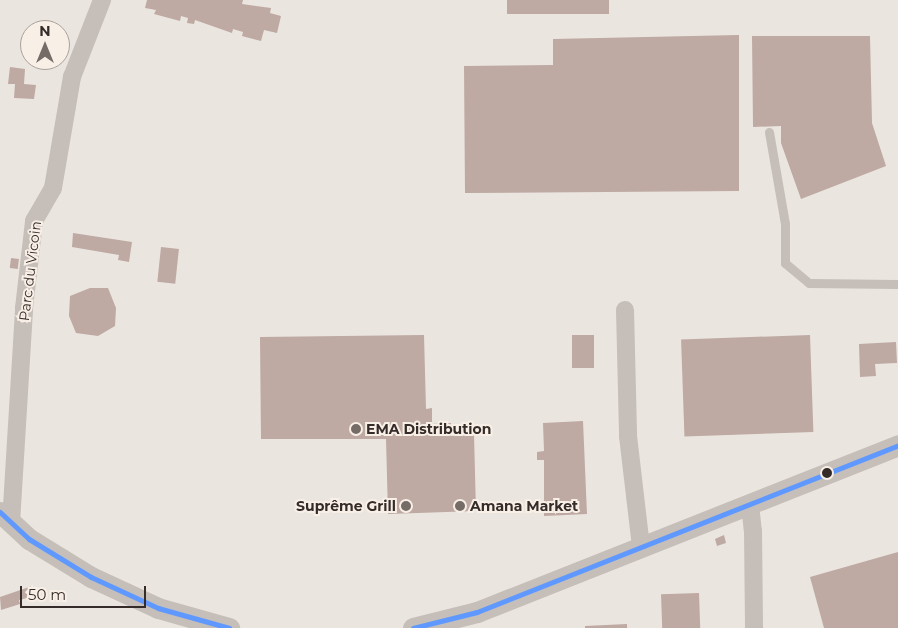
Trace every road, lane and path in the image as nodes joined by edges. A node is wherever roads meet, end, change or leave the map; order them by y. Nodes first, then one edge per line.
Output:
1 (102, 0) edge
2 (769, 132) dead end
3 (898, 284) edge
4 (625, 310) dead end
5 (898, 445) edge
6 (750, 504) junction
7 (6, 517) edge
8 (641, 547) junction
9 (228, 628) edge
10 (413, 628) edge
11 (754, 628) edge

1 - 7 street, Parc du Vicoin
2 - 3 lane
4 - 8 street
5 - 6 street
6 - 8 street
6 - 11 street
7 - 9 street
8 - 10 street

